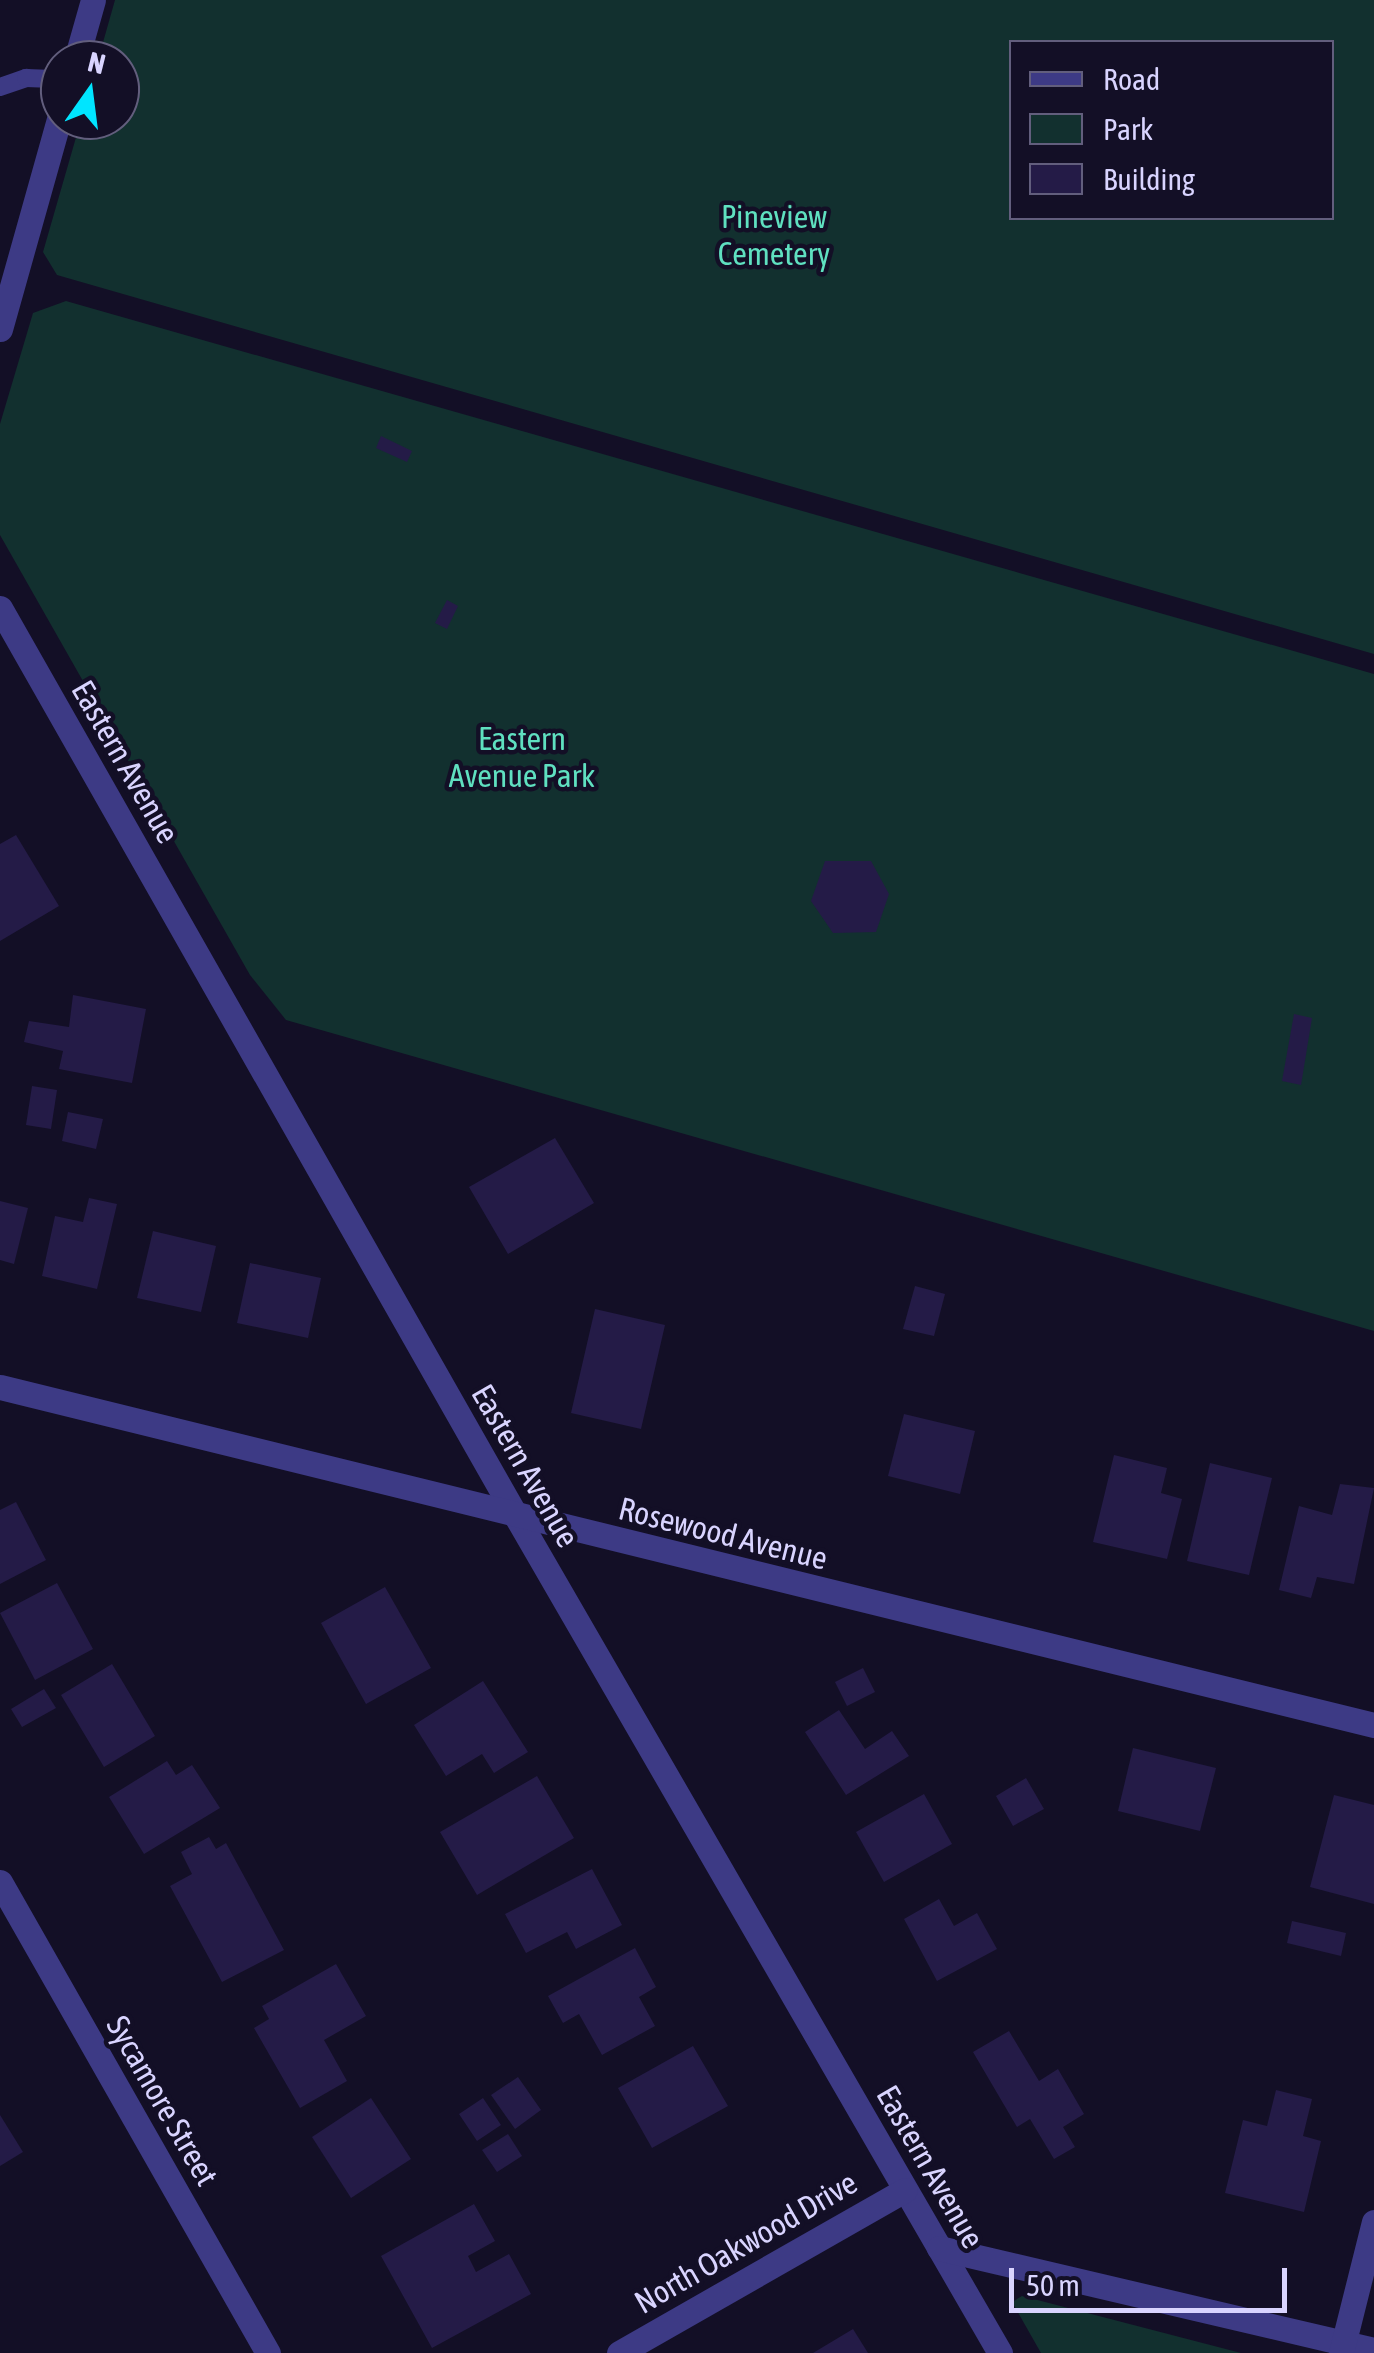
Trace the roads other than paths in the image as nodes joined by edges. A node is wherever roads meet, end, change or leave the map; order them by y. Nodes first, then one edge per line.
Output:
1 (93, 0) edge
2 (82, 40) edge
3 (40, 78) edge
4 (0, 87) edge
5 (53, 140) edge
6 (0, 330) edge
7 (0, 608) edge
8 (0, 1388) edge
9 (516, 1516) junction
10 (1374, 1726) edge
11 (0, 1882) edge
12 (905, 2190) junction
13 (1374, 2222) edge
14 (939, 2248) junction
15 (1342, 2348) edge
16 (1374, 2350) edge
17 (268, 2353) edge
18 (619, 2353) edge
19 (1000, 2353) edge

1 - 2 street
3 - 4 lane
5 - 6 street
7 - 9 street, Eastern Avenue
8 - 9 street, Rosewood Avenue
9 - 10 street, Rosewood Avenue
9 - 12 street, Eastern Avenue
11 - 17 street, Sycamore Street
12 - 14 street, Eastern Avenue
12 - 18 street, North Oakwood Drive
13 - 15 street
14 - 15 street
14 - 19 street, Eastern Avenue
15 - 16 street

